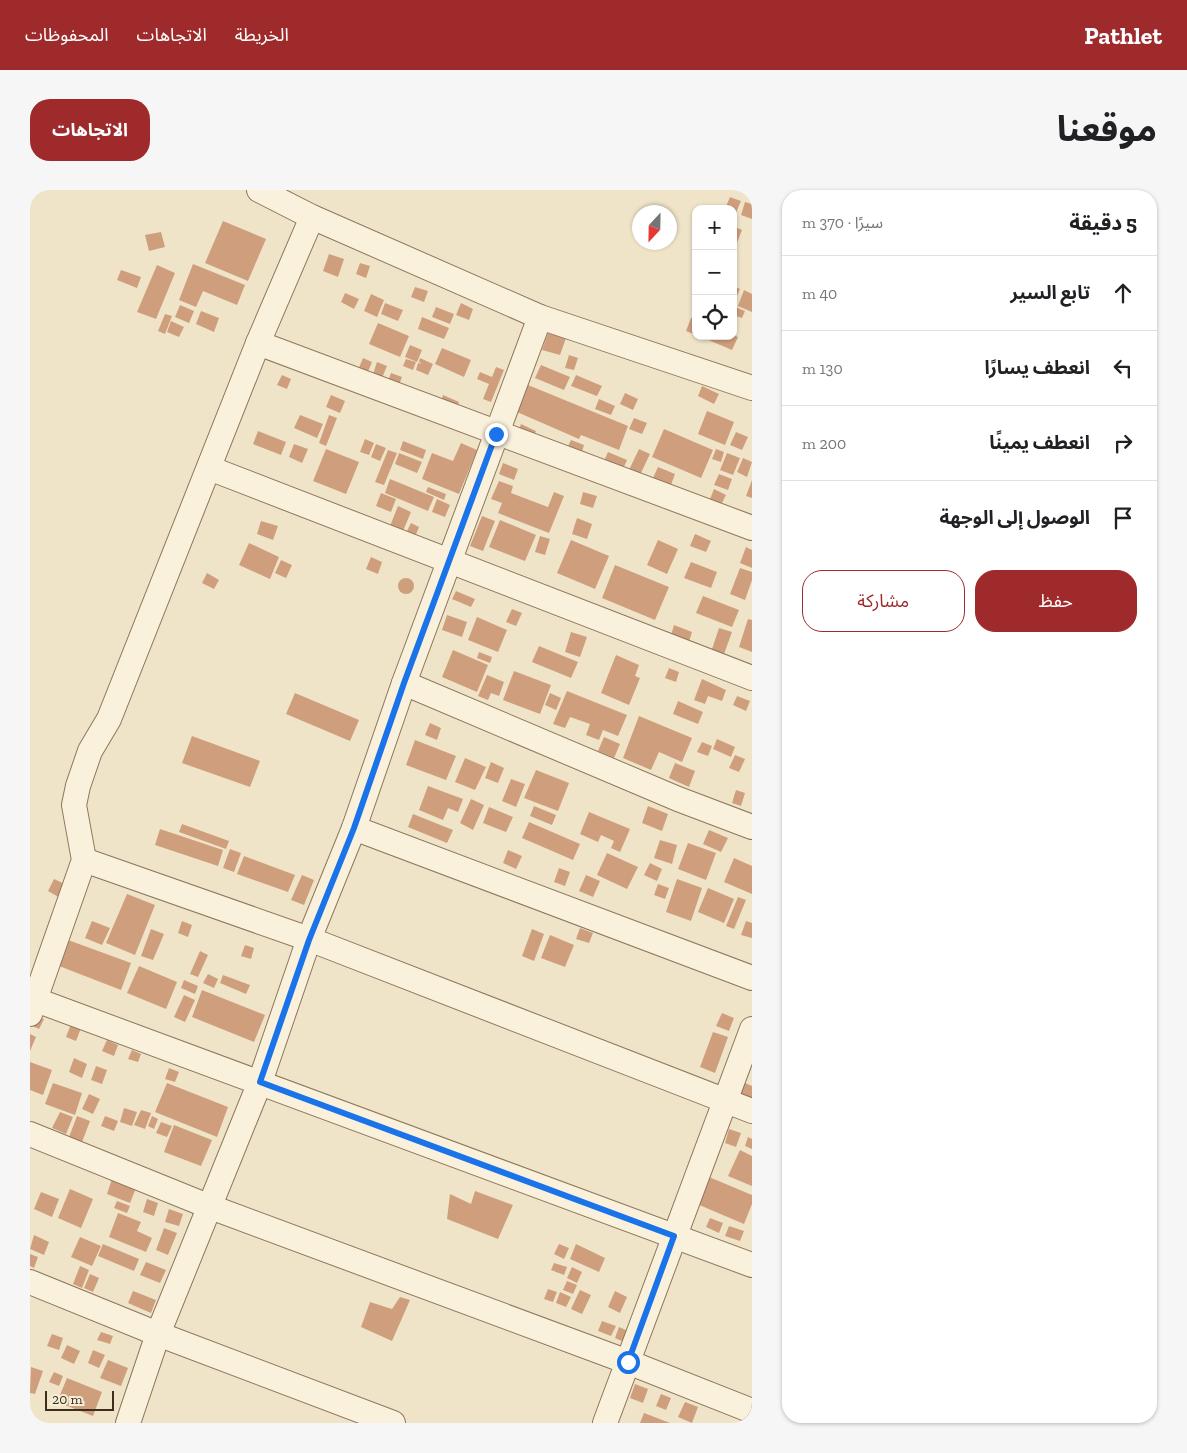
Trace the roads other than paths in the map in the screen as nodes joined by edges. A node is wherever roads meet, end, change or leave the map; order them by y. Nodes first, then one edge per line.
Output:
1 (259, 190) edge
2 (312, 217) junction
3 (540, 317) junction
4 (258, 343) junction
5 (750, 382) edge
6 (496, 434) junction
7 (210, 468) junction
8 (752, 528) edge
9 (449, 561) junction
10 (752, 678) edge
11 (404, 683) junction
12 (752, 827) edge
13 (354, 828) junction
14 (84, 860) junction
15 (309, 940) junction
16 (752, 978) edge
17 (33, 1007) edge
18 (752, 1029) edge
19 (260, 1082) junction
20 (724, 1100) junction
21 (752, 1111) edge
22 (30, 1134) edge
23 (208, 1206) junction
24 (674, 1236) junction
25 (752, 1265) edge
26 (30, 1282) edge
27 (158, 1334) junction
28 (628, 1362) junction
29 (752, 1411) edge
30 (128, 1423) edge
31 (393, 1423) edge
32 (605, 1423) edge

1 - 2 street
2 - 3 street
2 - 4 street
3 - 5 street
3 - 6 street
4 - 6 street
4 - 7 street
6 - 8 street
6 - 9 street
7 - 9 street
7 - 14 street
9 - 10 street
9 - 11 street
11 - 12 street
11 - 13 street
13 - 15 street
13 - 16 street
14 - 15 street
14 - 17 street
15 - 19 street
15 - 20 street
17 - 19 street
18 - 20 street
19 - 23 street
19 - 24 street
20 - 21 street
20 - 24 street
22 - 23 street
23 - 27 street
23 - 28 street
24 - 25 street
24 - 28 street
26 - 27 street
27 - 30 street
27 - 31 street
28 - 29 street
28 - 32 street

